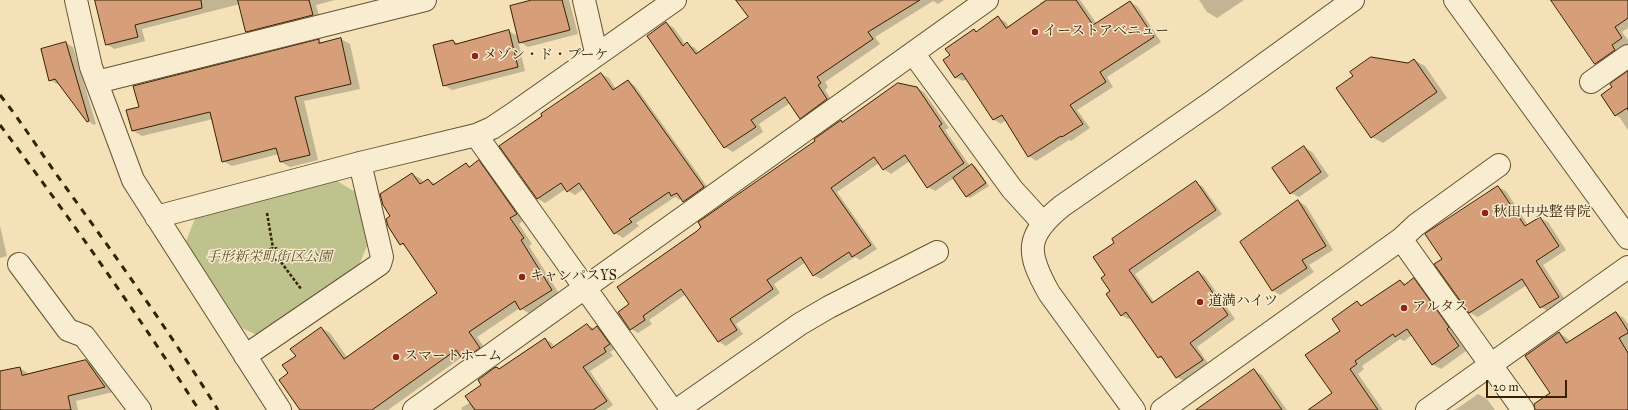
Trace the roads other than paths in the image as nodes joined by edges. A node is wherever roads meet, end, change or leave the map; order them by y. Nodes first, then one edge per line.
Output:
1 (76, 0) edge
2 (424, 0) edge
3 (584, 0) edge
4 (675, 0) edge
5 (987, 0) edge
6 (1353, 0) edge
7 (1455, 0) edge
8 (913, 53) junction
9 (598, 55) junction
10 (1628, 56) edge
11 (97, 82) junction
12 (1590, 82) dead end
13 (476, 135) junction
14 (360, 163) junction
15 (1499, 165) dead end
16 (156, 217) junction
17 (1043, 223) junction
18 (1628, 238) edge
19 (1401, 239) junction
20 (937, 252) dead end
21 (19, 264) dead end
22 (1628, 267) edge
23 (585, 288) junction
24 (245, 356) junction
25 (1490, 364) junction
26 (669, 409) edge
27 (140, 410) edge
28 (280, 410) edge
29 (414, 410) edge
30 (1134, 410) edge
31 (1162, 410) edge
32 (1427, 410) edge
33 (1523, 410) edge

1 - 11 street
2 - 11 street
3 - 9 street
4 - 9 street
5 - 8 street
6 - 17 street
7 - 18 street
8 - 17 street
8 - 23 street
9 - 13 street
10 - 12 street
11 - 16 street
13 - 14 street
13 - 23 street
14 - 16 street
14 - 24 street
15 - 19 street
16 - 24 street
17 - 30 street
19 - 25 street
19 - 31 street
20 - 26 street
21 - 27 street
22 - 25 street
23 - 26 street
23 - 29 street
24 - 28 street
25 - 32 street
25 - 33 street

